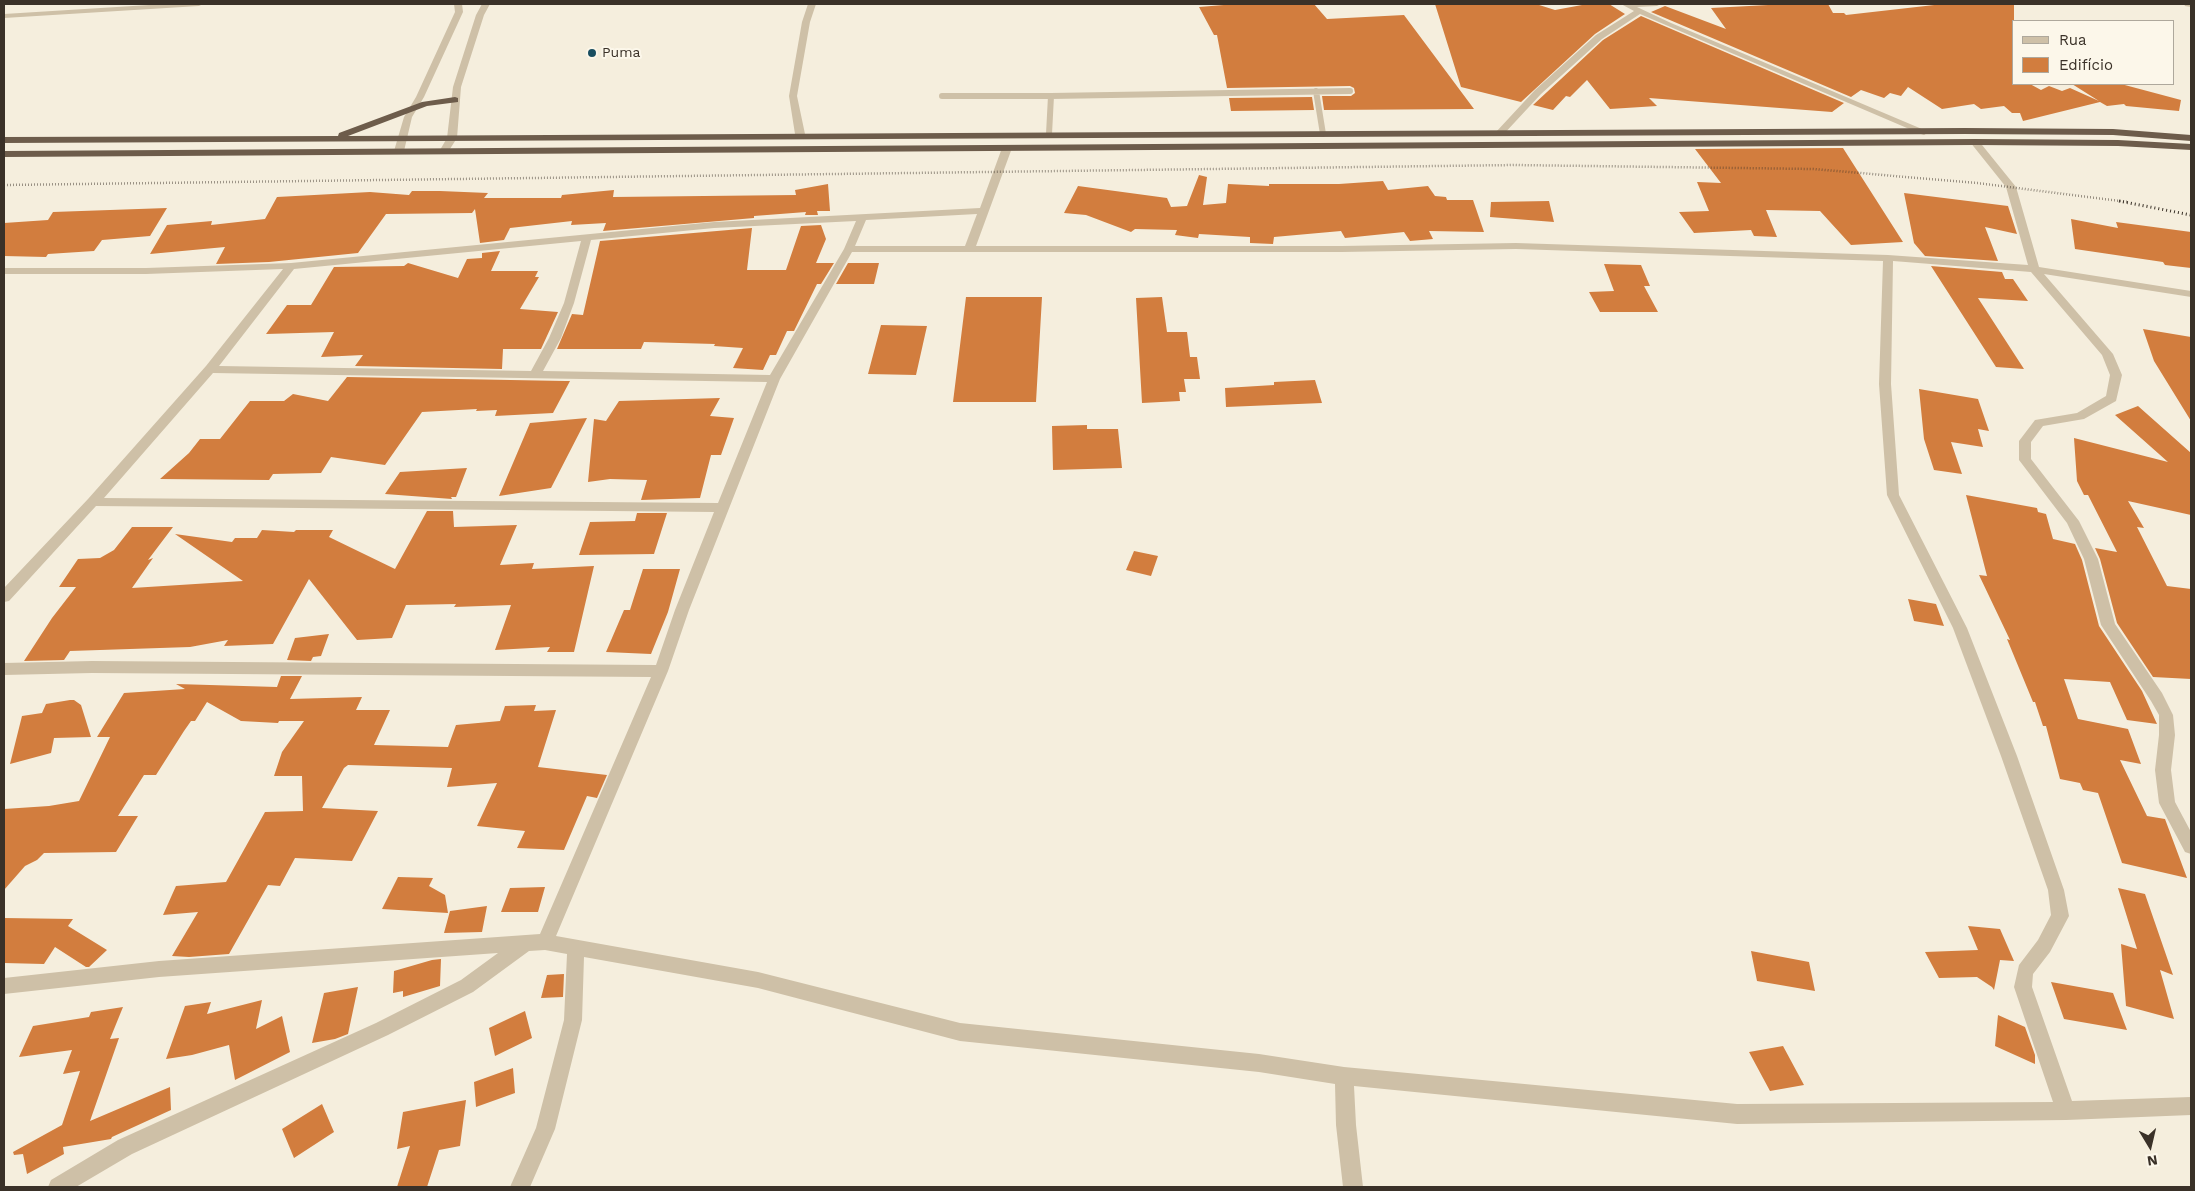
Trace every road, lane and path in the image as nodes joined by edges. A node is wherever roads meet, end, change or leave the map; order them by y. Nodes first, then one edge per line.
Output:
1 (94, 4) edge
2 (199, 4) edge
3 (458, 4) edge
4 (486, 4) edge
5 (812, 4) edge
6 (1627, 4) edge
7 (1657, 4) edge
8 (2188, 4) edge
9 (2191, 5) edge
10 (4, 9) edge
11 (1640, 11) junction
12 (4, 16) edge
13 (1316, 91) junction
14 (1350, 91) dead end
15 (942, 96) dead end
16 (1051, 96) junction
17 (455, 100) junction
18 (414, 108) junction
19 (1924, 132) junction
20 (800, 134) junction
21 (1049, 134) junction
22 (1323, 134) junction
23 (1499, 134) junction
24 (452, 138) junction
25 (2191, 138) edge
26 (328, 139) junction
27 (401, 139) junction
28 (4, 140) edge
29 (1975, 142) junction
30 (2191, 147) edge
31 (1007, 148) junction
32 (445, 150) junction
33 (399, 151) junction
34 (4, 154) edge
35 (982, 211) junction
36 (862, 217) junction
37 (587, 236) junction
38 (849, 248) junction
39 (969, 250) junction
40 (1888, 258) junction
41 (291, 266) junction
42 (2034, 268) junction
43 (4, 271) edge
44 (2191, 294) edge
45 (210, 369) junction
46 (535, 375) junction
47 (774, 379) junction
48 (93, 502) junction
49 (724, 508) junction
50 (4, 597) edge
51 (4, 669) edge
52 (661, 671) junction
53 (2191, 847) edge
54 (535, 943) junction
55 (576, 946) junction
56 (4, 986) edge
57 (1344, 1076) junction
58 (2191, 1106) edge
59 (2066, 1111) junction
60 (58, 1187) edge
61 (520, 1187) edge
62 (1353, 1187) edge

1 - 10 street
2 - 12 street
3 - 18 street
4 - 17 street
5 - 20 street
6 - 7 street
6 - 11 street
8 - 9 street
11 - 19 street
11 - 23 street
13 - 14 lane
13 - 16 lane
13 - 22 lane
15 - 16 lane
16 - 21 lane
17 - 18 highway
17 - 24 street
18 - 26 highway
18 - 27 street
19 - 23 highway
19 - 25 highway
20 - 21 highway
20 - 24 highway
21 - 22 highway
22 - 23 highway
24 - 27 highway
24 - 32 street
26 - 27 highway
26 - 28 highway
27 - 33 street
29 - 30 highway
29 - 31 highway
29 - 42 street
31 - 32 highway
31 - 35 street
32 - 33 highway
33 - 34 highway
35 - 36 street
35 - 39 street
36 - 37 street
36 - 38 street
37 - 41 street
37 - 46 street
38 - 39 street
38 - 47 street
39 - 40 street
40 - 42 street
40 - 59 street
41 - 43 street
41 - 45 street
42 - 44 street
42 - 53 street
45 - 46 street
45 - 48 street
46 - 47 street
47 - 49 street
48 - 49 street
48 - 50 street
49 - 52 street
51 - 52 street
52 - 54 street
54 - 55 street
54 - 56 street
54 - 60 street
55 - 57 street
55 - 61 street
57 - 59 street
57 - 62 street
58 - 59 street

